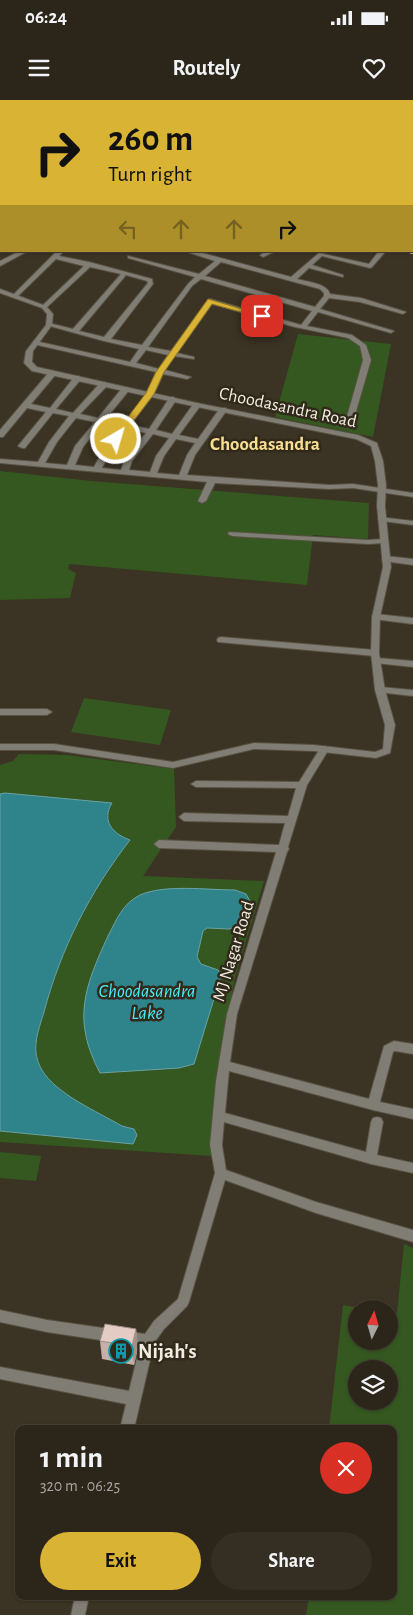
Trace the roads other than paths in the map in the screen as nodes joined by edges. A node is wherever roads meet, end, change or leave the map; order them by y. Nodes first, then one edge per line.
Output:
1 (24, 252) edge
2 (60, 252) edge
3 (136, 252) edge
4 (191, 252) edge
5 (270, 252) edge
6 (351, 252) edge
7 (382, 252) edge
8 (263, 255) dead end
9 (54, 257) junction
10 (220, 260) junction
11 (345, 260) junction
12 (0, 264) edge
13 (88, 264) junction
14 (308, 266) junction
15 (125, 272) junction
16 (200, 276) junction
17 (341, 276) dead end
18 (293, 279) junction
19 (0, 291) edge
20 (15, 296) junction
21 (326, 296) junction
22 (44, 307) junction
23 (315, 308) junction
24 (403, 312) dead end
25 (49, 325) junction
26 (303, 326) junction
27 (75, 331) junction
28 (391, 332) dead end
29 (106, 340) junction
30 (36, 343) junction
31 (144, 348) junction
32 (172, 354) junction
33 (192, 358) dead end
34 (132, 364) junction
35 (160, 372) junction
36 (53, 373) junction
37 (187, 377) dead end
38 (78, 378) junction
39 (104, 384) junction
40 (126, 388) junction
41 (150, 394) junction
42 (173, 399) junction
43 (26, 404) junction
44 (197, 405) junction
45 (51, 410) junction
46 (223, 410) junction
47 (75, 415) junction
48 (350, 420) dead end
49 (99, 421) junction
50 (126, 427) junction
51 (152, 432) junction
52 (0, 434) edge
53 (174, 436) junction
54 (200, 442) junction
55 (22, 446) dead end
56 (0, 460) edge
57 (41, 464) junction
58 (70, 467) junction
59 (97, 469) junction
60 (124, 472) junction
61 (153, 474) junction
62 (182, 477) junction
63 (212, 480) junction
64 (381, 490) junction
65 (413, 495) edge
66 (202, 501) dead end
67 (382, 518) junction
68 (413, 523) edge
69 (232, 534) dead end
70 (384, 541) junction
71 (386, 559) junction
72 (413, 562) edge
73 (376, 617) junction
74 (413, 621) edge
75 (221, 640) dead end
76 (377, 657) junction
77 (413, 664) edge
78 (380, 690) junction
79 (413, 693) edge
80 (0, 712) edge
81 (48, 712) dead end
82 (0, 747) edge
83 (324, 749) junction
84 (196, 784) dead end
85 (302, 785) junction
86 (184, 817) dead end
87 (291, 820) junction
88 (159, 844) dead end
89 (284, 849) junction
90 (413, 1049) edge
91 (224, 1065) junction
92 (373, 1105) junction
93 (413, 1114) edge
94 (219, 1116) junction
95 (378, 1122) dead end
96 (371, 1159) junction
97 (413, 1168) edge
98 (221, 1174) junction
99 (413, 1236) edge
100 (0, 1316) edge
101 (148, 1341) junction
102 (0, 1373) edge
103 (135, 1399) junction
104 (128, 1425) edge
105 (81, 1600) edge
106 (78, 1615) edge

1 - 12 street
2 - 9 street
3 - 16 street
4 - 10 street
5 - 8 street
6 - 11 street
7 - 11 street
9 - 13 street
9 - 20 street
10 - 16 street
10 - 18 street
11 - 14 street
13 - 15 street
13 - 22 street
14 - 17 street
14 - 18 street
15 - 27 street
15 - 29 street
16 - 23 street
16 - 31 street
18 - 21 street
19 - 20 street
20 - 22 street
21 - 23 street
21 - 24 street
22 - 25 street
23 - 26 street
23 - 28 street
25 - 27 street
25 - 30 street, Choodasandra Road
26 - 32 street
26 - 48 street
27 - 29 street
29 - 31 street
30 - 34 street
30 - 36 street, Choodasandra Road
31 - 32 street
31 - 34 street
32 - 33 street
32 - 35 street
34 - 35 street
35 - 37 street
35 - 41 street
36 - 38 street, Choodasandra Road
36 - 43 street
38 - 39 street, Choodasandra Road
38 - 45 street
39 - 40 street, Choodasandra Road
39 - 47 street
40 - 41 street, Choodasandra Road
40 - 49 street
41 - 42 street, Choodasandra Road
41 - 50 street
42 - 44 street, Choodasandra Road
42 - 51 street
43 - 45 street
43 - 52 street
44 - 46 street, Choodasandra Road
44 - 53 street
45 - 47 street
45 - 55 street
46 - 54 street
46 - 64 street, Choodasandra Road
47 - 49 street
47 - 57 street
49 - 50 street
49 - 58 street
50 - 51 street
50 - 59 street
51 - 53 street
51 - 60 street
53 - 54 street
53 - 61 street
54 - 62 street
56 - 57 street
57 - 58 street
58 - 59 street
59 - 60 street
60 - 61 street
61 - 62 street
62 - 63 street
63 - 64 street
63 - 66 street
64 - 65 street
64 - 67 street, Choodasandra Road
67 - 68 street
67 - 70 street, Choodasandra Road
69 - 70 street
70 - 71 street, Choodasandra Road
71 - 72 street
71 - 73 street, Choodasandra Road
73 - 74 street
73 - 76 street, Choodasandra Road
75 - 76 street
76 - 77 street
76 - 78 street, Choodasandra Road
78 - 79 street
78 - 83 street, Choodasandra Road
80 - 81 street
82 - 83 street, Choodasandra Road
83 - 85 street, MJ Nagar Road
84 - 85 street
85 - 87 street, MJ Nagar Road
86 - 87 street
87 - 89 street, MJ Nagar Road
88 - 89 street
89 - 91 street, MJ Nagar Road
90 - 92 street
91 - 92 street
91 - 94 street, MJ Nagar Road
92 - 93 street
94 - 96 street
94 - 98 street, MJ Nagar Road
95 - 96 street
96 - 97 street
98 - 99 street
98 - 101 street
100 - 101 street
101 - 103 street
102 - 103 street
103 - 104 street
105 - 106 street

